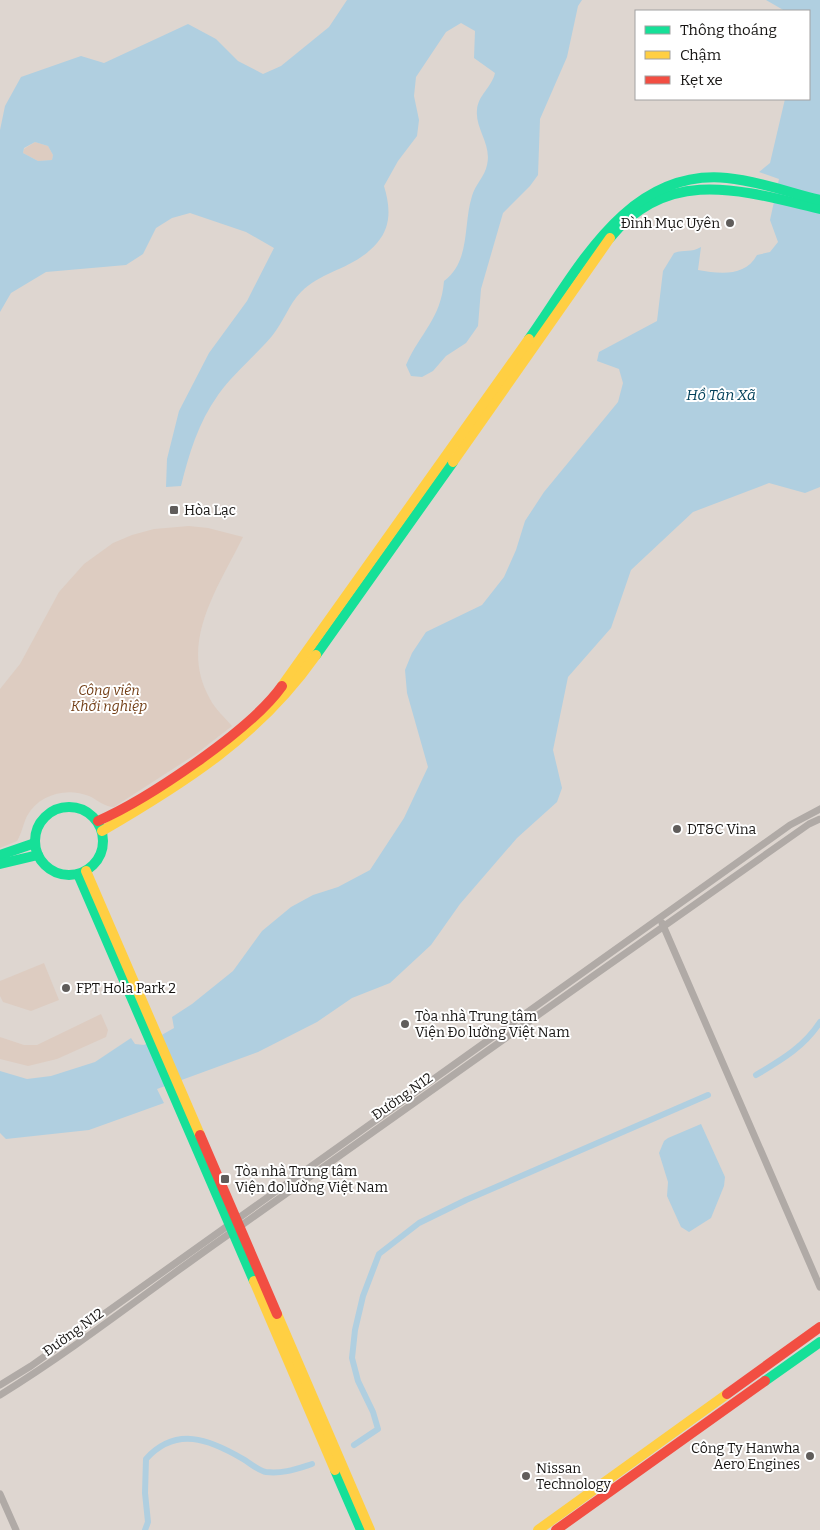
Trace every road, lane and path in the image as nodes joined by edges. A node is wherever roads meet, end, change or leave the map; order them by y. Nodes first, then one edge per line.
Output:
1 (777, 195) junction
2 (820, 200) edge
3 (820, 209) edge
4 (820, 809) edge
5 (820, 819) edge
6 (100, 826) junction
7 (35, 843) junction
8 (0, 855) edge
9 (38, 855) junction
10 (0, 864) edge
11 (82, 872) junction
12 (660, 918) junction
13 (663, 926) junction
14 (234, 1225) junction
15 (820, 1287) edge
16 (820, 1327) edge
17 (820, 1342) edge
18 (0, 1385) edge
19 (0, 1395) edge
20 (0, 1494) edge
21 (16, 1530) edge
22 (361, 1530) edge
23 (370, 1530) edge
24 (538, 1530) edge
25 (556, 1530) edge

1 - 2 street
1 - 3 street
1 - 6 street
4 - 12 street, Đường N12
5 - 13 street, Đường N12
6 - 7 street
6 - 11 street
7 - 8 street
7 - 9 street
9 - 10 street
9 - 11 street
11 - 14 street
12 - 13 street
12 - 14 street, Đường N12
13 - 14 street, Đường N12
13 - 15 street
14 - 18 street, Đường N12
14 - 19 street, Đường N12
14 - 22 street
14 - 23 street
16 - 24 street
17 - 25 street
20 - 21 street

